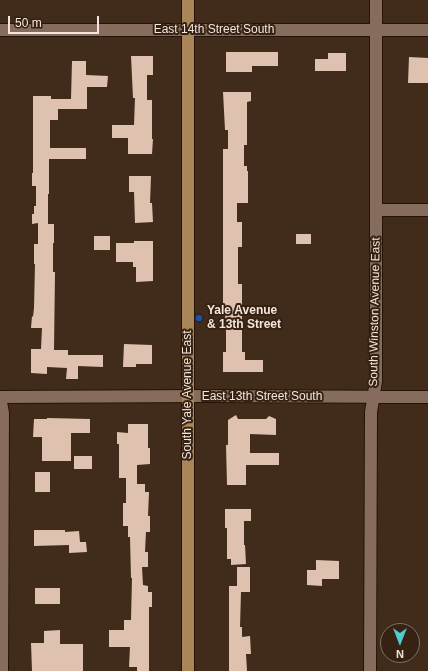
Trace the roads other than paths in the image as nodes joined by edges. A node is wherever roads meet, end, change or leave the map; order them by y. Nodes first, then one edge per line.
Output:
1 (188, 0) edge
2 (376, 0) edge
3 (0, 30) edge
4 (188, 30) junction
5 (376, 30) junction
6 (428, 30) edge
7 (376, 210) junction
8 (428, 210) edge
9 (0, 397) edge
10 (187, 397) junction
11 (373, 397) junction
12 (428, 397) edge
13 (2, 671) edge
14 (188, 671) edge
15 (370, 671) edge

1 - 4 main road, South Yale Avenue East
2 - 5 street, South Winston Avenue East
3 - 4 street, East 14th Street South
4 - 5 street, East 14th Street South
4 - 10 main road, South Yale Avenue East
5 - 6 street, East 14th Street South
5 - 7 street, South Winston Avenue East
7 - 8 street
7 - 11 street, South Winston Avenue East
9 - 10 street, East 13th Street South
9 - 13 street
10 - 11 street, East 13th Street South
10 - 14 main road, South Yale Avenue East
11 - 12 street, East 13th Street South
11 - 15 street, South Winston Avenue East

